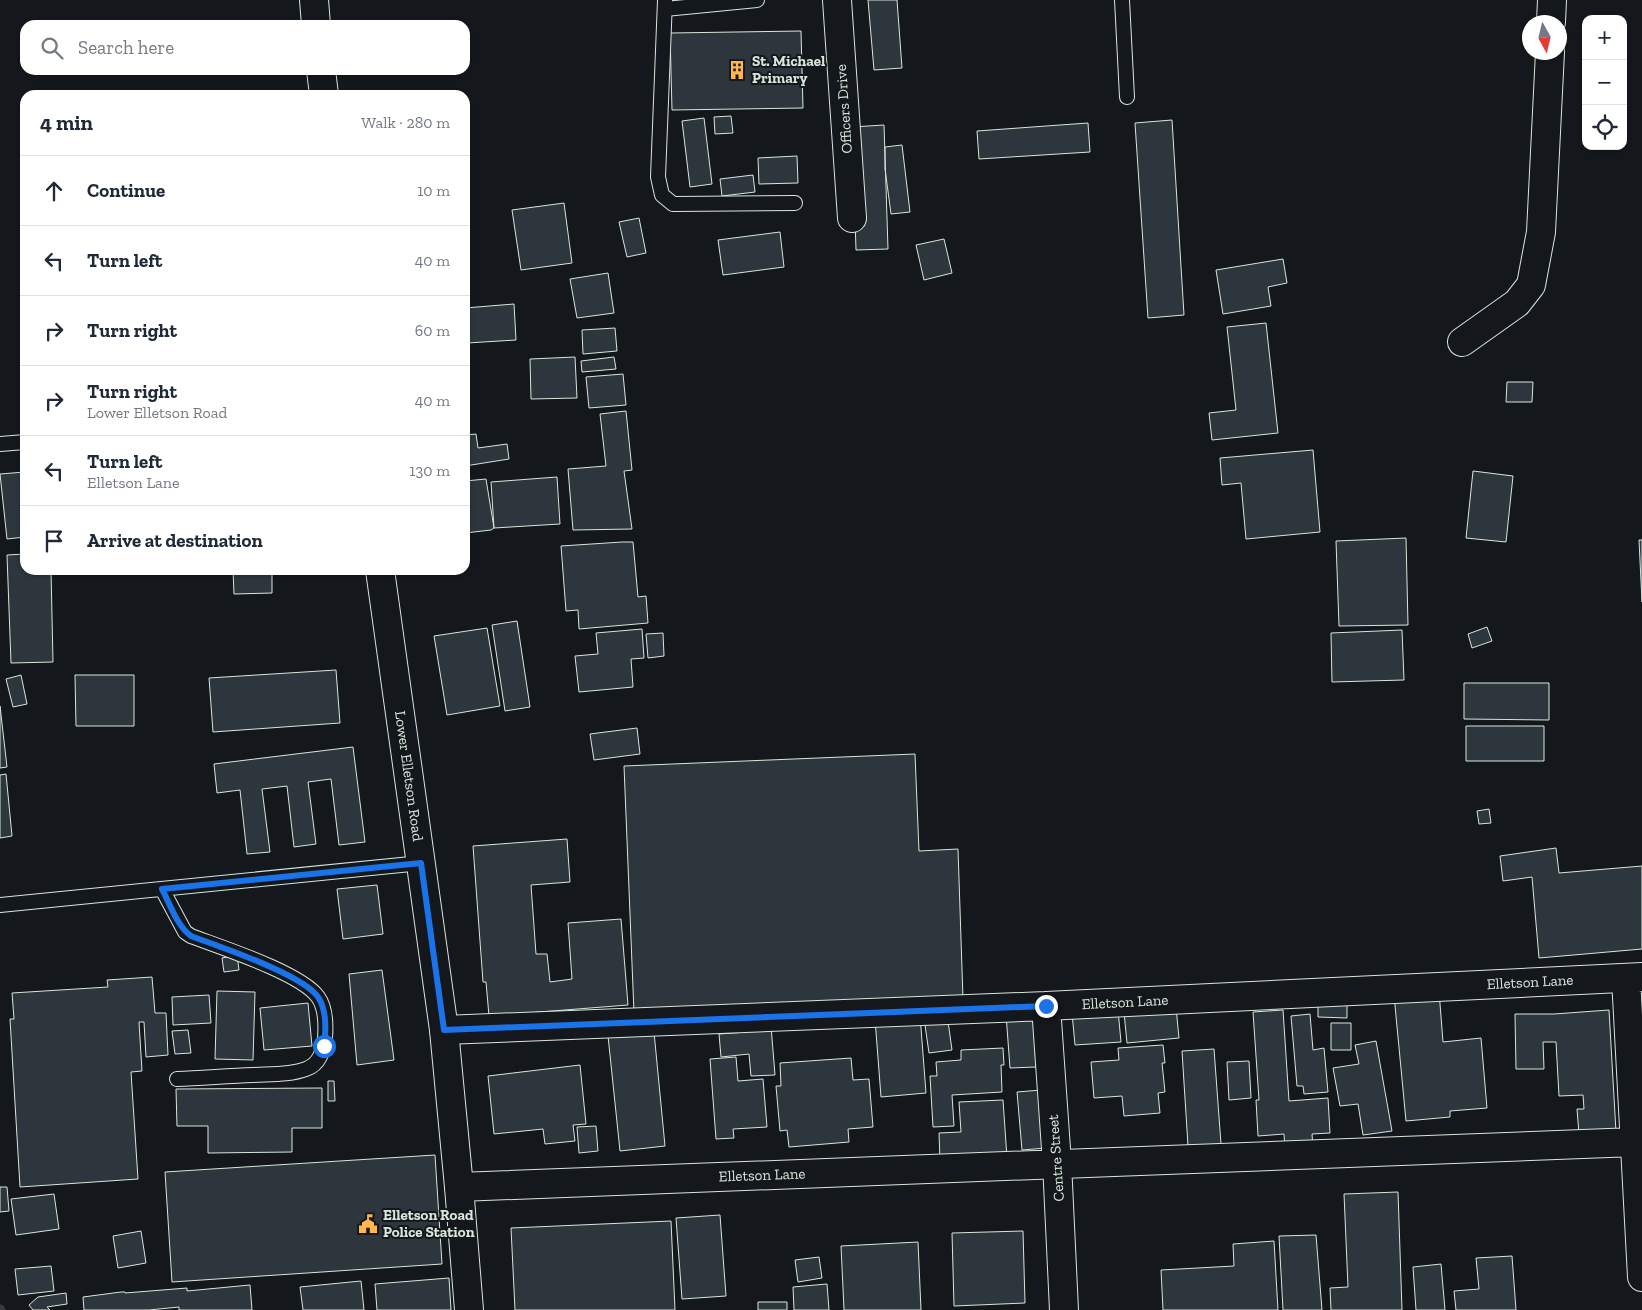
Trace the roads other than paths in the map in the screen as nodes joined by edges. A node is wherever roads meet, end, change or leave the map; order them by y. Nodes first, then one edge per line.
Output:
1 (314, 0) edge
2 (757, 0) edge
3 (837, 0) edge
4 (1122, 0) edge
5 (1552, 0) edge
6 (665, 4) edge
7 (1551, 15) edge
8 (316, 20) edge
9 (1550, 60) edge
10 (322, 75) edge
11 (323, 90) edge
12 (1127, 97) dead end
13 (795, 203) dead end
14 (852, 218) dead end
15 (1462, 342) dead end
16 (20, 442) edge
17 (0, 444) edge
18 (381, 575) edge
19 (421, 863) junction
20 (162, 889) junction
21 (0, 906) edge
22 (1634, 978) edge
23 (1046, 1006) junction
24 (444, 1030) junction
25 (177, 1079) dead end
26 (1635, 1142) junction
27 (1057, 1163) junction
28 (459, 1187) junction
29 (1642, 1277) edge
30 (469, 1310) edge
31 (1064, 1310) edge

1 - 8 street
2 - 6 lane
3 - 14 street, Officers Drive
4 - 12 lane
5 - 7 street
6 - 13 lane
9 - 15 street
10 - 11 street
16 - 17 lane
18 - 19 street, Lower Elletson Road
19 - 20 lane
19 - 24 street, Lower Elletson Road
20 - 21 lane
20 - 25 lane
22 - 23 street, Elletson Lane
22 - 26 street
23 - 24 street, Elletson Lane
23 - 27 street, Centre Street
24 - 28 street, Lower Elletson Road
26 - 27 street, Elletson Lane
26 - 29 street
27 - 28 street, Elletson Lane
27 - 31 street, Centre Street
28 - 30 street, Lower Elletson Road

